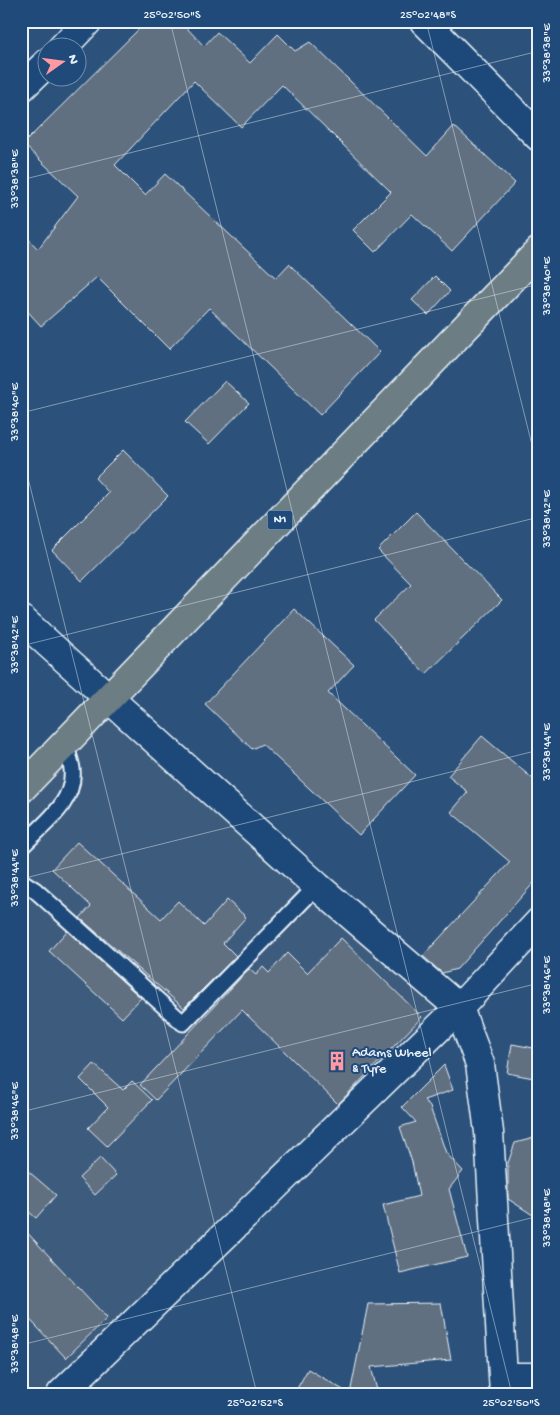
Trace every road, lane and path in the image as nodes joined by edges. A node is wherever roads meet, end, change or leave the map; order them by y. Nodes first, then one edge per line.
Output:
1 (88, 21) edge
2 (424, 21) edge
3 (72, 38) edge
4 (38, 72) edge
5 (21, 88) edge
6 (539, 138) edge
7 (539, 251) edge
8 (21, 619) edge
9 (109, 698) junction
10 (65, 743) junction
11 (21, 789) edge
12 (21, 847) edge
13 (21, 881) edge
14 (317, 886) junction
15 (539, 922) edge
16 (459, 1008) junction
17 (539, 1377) edge
18 (504, 1386) edge
19 (61, 1394) edge

1 - 3 street
2 - 6 street
4 - 5 street
7 - 9 highway, N1
8 - 9 street
9 - 10 highway, N1
9 - 14 street
10 - 11 highway, N1
10 - 12 lane
13 - 14 lane
14 - 16 street
15 - 16 street
16 - 18 street
16 - 19 street
17 - 18 street

